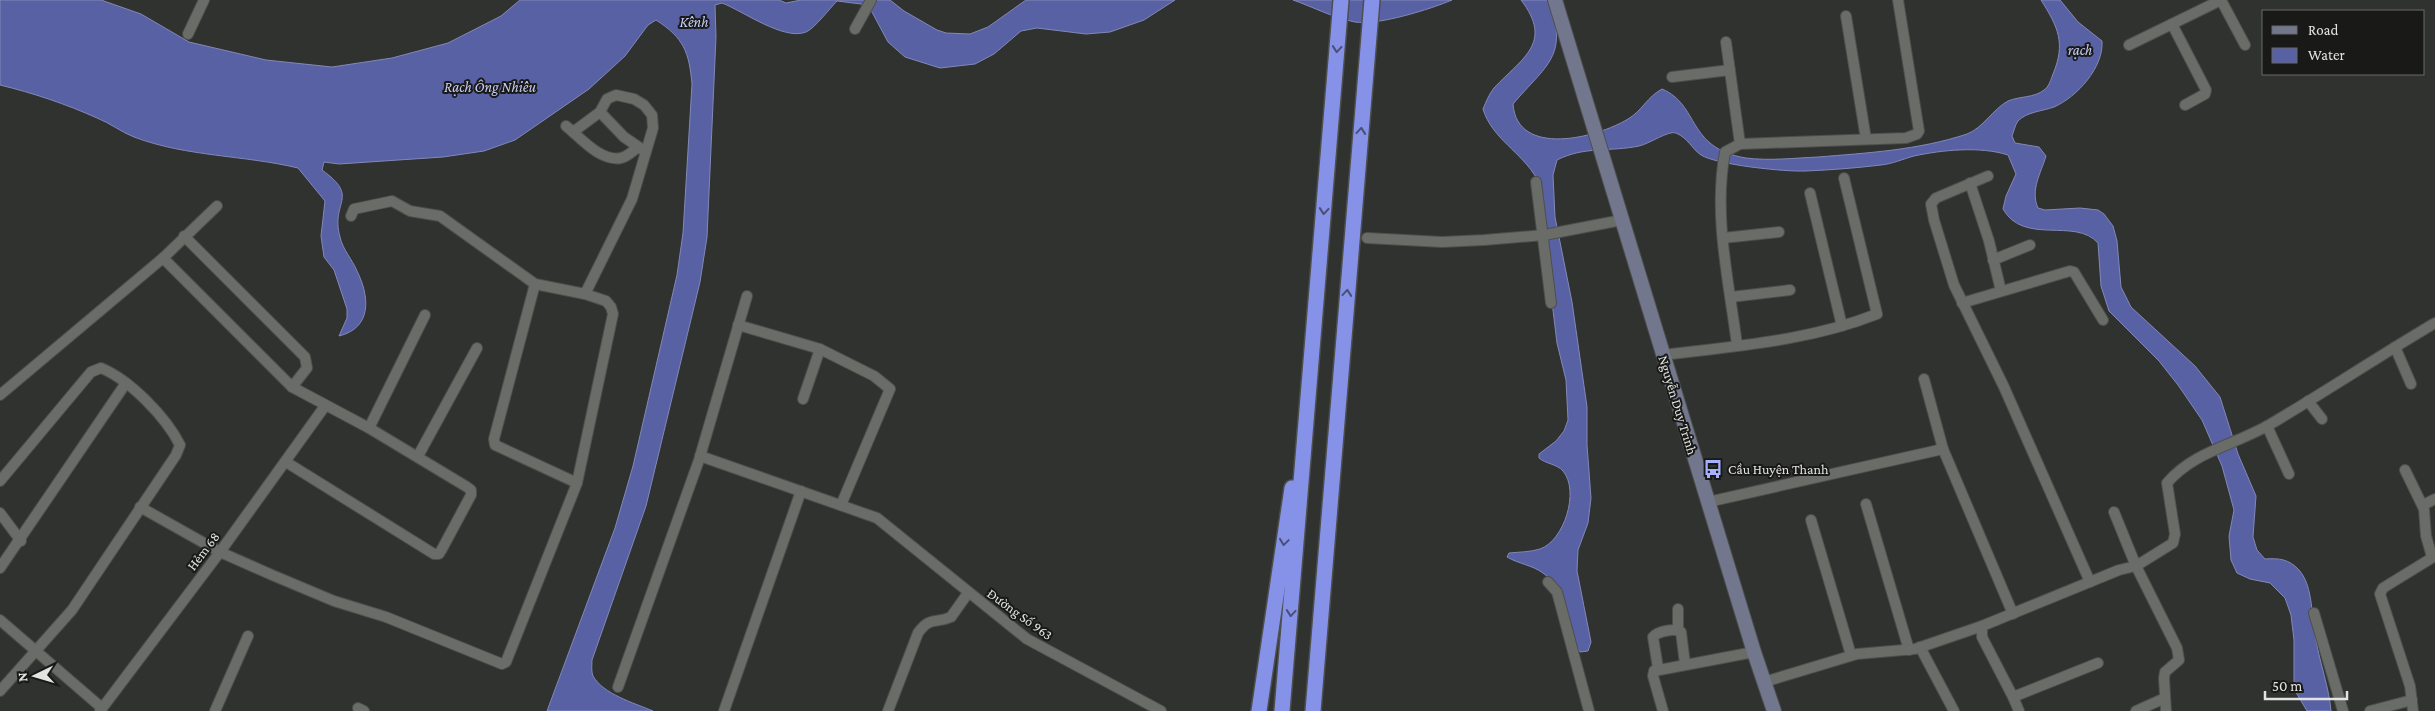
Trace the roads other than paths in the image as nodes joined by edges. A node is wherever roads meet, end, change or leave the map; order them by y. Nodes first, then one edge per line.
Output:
1 (204, 0) edge
2 (871, 0) edge
3 (1341, 0) edge
4 (1372, 0) edge
5 (1554, 0) edge
6 (1898, 0) edge
7 (2221, 0) edge
8 (1846, 16) dead end
9 (2172, 24) junction
10 (855, 29) dead end
11 (188, 34) dead end
12 (1726, 42) dead end
13 (2129, 45) dead end
14 (2245, 45) dead end
15 (1730, 70) junction
16 (1672, 77) dead end
17 (2185, 105) dead end
18 (600, 112) junction
19 (1866, 140) junction
20 (1740, 144) junction
21 (642, 150) junction
22 (1988, 176) dead end
23 (1844, 178) dead end
24 (1536, 182) dead end
25 (1970, 184) junction
26 (1810, 192) dead end
27 (216, 206) dead end
28 (351, 216) dead end
29 (1622, 220) junction
30 (1779, 232) dead end
31 (1543, 235) junction
32 (184, 236) junction
33 (1367, 238) dead end
34 (1723, 238) junction
35 (2030, 245) dead end
36 (163, 258) junction
37 (1993, 260) junction
38 (535, 284) junction
39 (1790, 290) dead end
40 (2001, 291) junction
41 (585, 294) junction
42 (747, 296) dead end
43 (1731, 297) junction
44 (1551, 303) dead end
45 (1962, 303) junction
46 (425, 315) dead end
47 (2103, 320) dead end
48 (2435, 323) edge
49 (738, 325) junction
50 (1842, 326) junction
51 (1314, 338) junction
52 (1343, 342) junction
53 (1737, 345) junction
54 (477, 348) dead end
55 (820, 349) junction
56 (2398, 353) junction
57 (1663, 355) junction
58 (1924, 379) dead end
59 (126, 382) junction
60 (2411, 384) dead end
61 (292, 387) junction
62 (0, 395) edge
63 (803, 399) dead end
64 (2309, 402) junction
65 (325, 406) junction
66 (2320, 417) dead end
67 (369, 428) junction
68 (2269, 431) junction
69 (1943, 449) junction
70 (418, 456) junction
71 (700, 456) junction
72 (286, 462) junction
73 (2405, 470) dead end
74 (2289, 474) dead end
75 (0, 481) edge
76 (577, 483) junction
77 (801, 491) junction
78 (2435, 500) edge
79 (1708, 502) junction
80 (1866, 504) dead end
81 (841, 505) junction
82 (2422, 505) junction
83 (140, 506) junction
84 (2114, 512) dead end
85 (0, 513) edge
86 (1811, 520) dead end
87 (21, 540) junction
88 (220, 552) junction
89 (2433, 556) edge
90 (2136, 566) junction
91 (0, 568) edge
92 (1548, 582) dead end
93 (2090, 582) junction
94 (968, 593) junction
95 (1678, 609) dead end
96 (2314, 613) dead end
97 (2013, 614) junction
98 (0, 620) edge
99 (1982, 626) junction
100 (1678, 630) junction
101 (248, 636) dead end
102 (1920, 647) junction
103 (36, 650) junction
104 (1909, 650) junction
105 (1754, 652) junction
106 (1851, 655) junction
107 (2098, 663) dead end
108 (1686, 664) junction
109 (1658, 668) junction
110 (1764, 682) junction
111 (618, 687) dead end
112 (0, 691) edge
113 (2012, 697) junction
114 (2165, 698) junction
115 (2413, 706) edge
116 (101, 710) edge
117 (215, 711) edge
118 (724, 711) edge
119 (888, 711) edge
120 (1161, 711) edge
121 (1259, 711) edge
122 (1282, 711) edge
123 (1312, 711) edge
124 (1319, 711) edge
125 (1589, 711) edge
126 (1663, 711) edge
127 (1774, 711) edge
128 (1954, 711) edge
129 (2019, 711) edge
130 (2136, 711) edge
131 (2166, 711) edge
132 (2343, 711) edge
133 (2370, 711) edge

1 - 11 street
2 - 10 street
3 -> 51 highway
52 -> 4 highway
5 - 29 main road, Nguyễn Duy Trinh
6 - 19 street
7 - 9 street
7 - 14 street
8 - 19 street
9 - 13 street
9 - 17 street
12 - 15 street
15 - 16 street
15 - 20 street
18 - 21 street
18 - 21 street
18 - 21 street
19 - 20 street
20 - 34 street
21 - 41 street
22 - 25 street
23 - 50 street
24 - 31 street
25 - 37 street
25 - 45 street
26 - 50 street
27 - 32 street
28 - 38 street
29 - 31 street
29 - 57 main road, Nguyễn Duy Trinh
30 - 34 street
31 - 33 street
31 - 44 street
32 - 36 street
32 - 61 street
34 - 43 street
35 - 37 street
36 - 61 street
36 - 62 street
37 - 40 street
38 - 41 street
38 - 76 street
39 - 43 street
40 - 45 street
40 - 47 street
41 - 76 street
42 - 49 street
43 - 53 street
45 - 93 street
46 - 67 street
48 - 56 street
49 - 55 street
49 - 71 street
50 - 53 street
51 -> 121 highway
51 -> 122 highway
52 - 123 highway
52 - 124 highway
53 - 57 street
54 - 70 street
55 - 63 street
55 - 81 street
56 - 60 street
56 - 64 street
57 - 79 main road, Nguyễn Duy Trinh
58 - 69 street
59 - 75 street
59 - 83 street
59 - 87 street
61 - 65 street
64 - 66 street
64 - 68 street
65 - 67 street
65 - 72 street, Hẻm 68
67 - 70 street
68 - 74 street
68 - 90 street
69 - 79 street
69 - 97 street
70 - 72 street
71 - 77 street, Đường Số 963
71 - 111 street
72 - 88 street, Hẻm 68
73 - 82 street
76 - 88 street
77 - 81 street, Đường Số 963
77 - 118 street
78 - 82 street
79 - 105 main road, Nguyễn Duy Trinh
80 - 104 street
81 - 94 street, Đường Số 963
82 - 89 street
83 - 88 street
83 - 103 street
84 - 90 street
85 - 87 street
86 - 106 street
87 - 91 street
88 - 116 street, Hẻm 68
89 - 115 street
90 - 93 street
90 - 114 street
92 - 125 street
93 - 97 street
94 - 119 street
94 - 120 street, Đường Số 963
95 - 100 street
96 - 132 street
97 - 99 street
98 - 103 street
99 - 102 street
99 - 113 street
100 - 108 street
100 - 109 street
101 - 117 street
102 - 104 street
102 - 128 street
103 - 112 street
103 - 116 street
104 - 106 street
105 - 108 street
105 - 110 main road, Nguyễn Duy Trinh
106 - 110 street
107 - 113 street
108 - 109 street
109 - 126 street
110 - 127 main road, Nguyễn Duy Trinh
113 - 129 street
114 - 130 street
114 - 131 street
115 - 133 street

